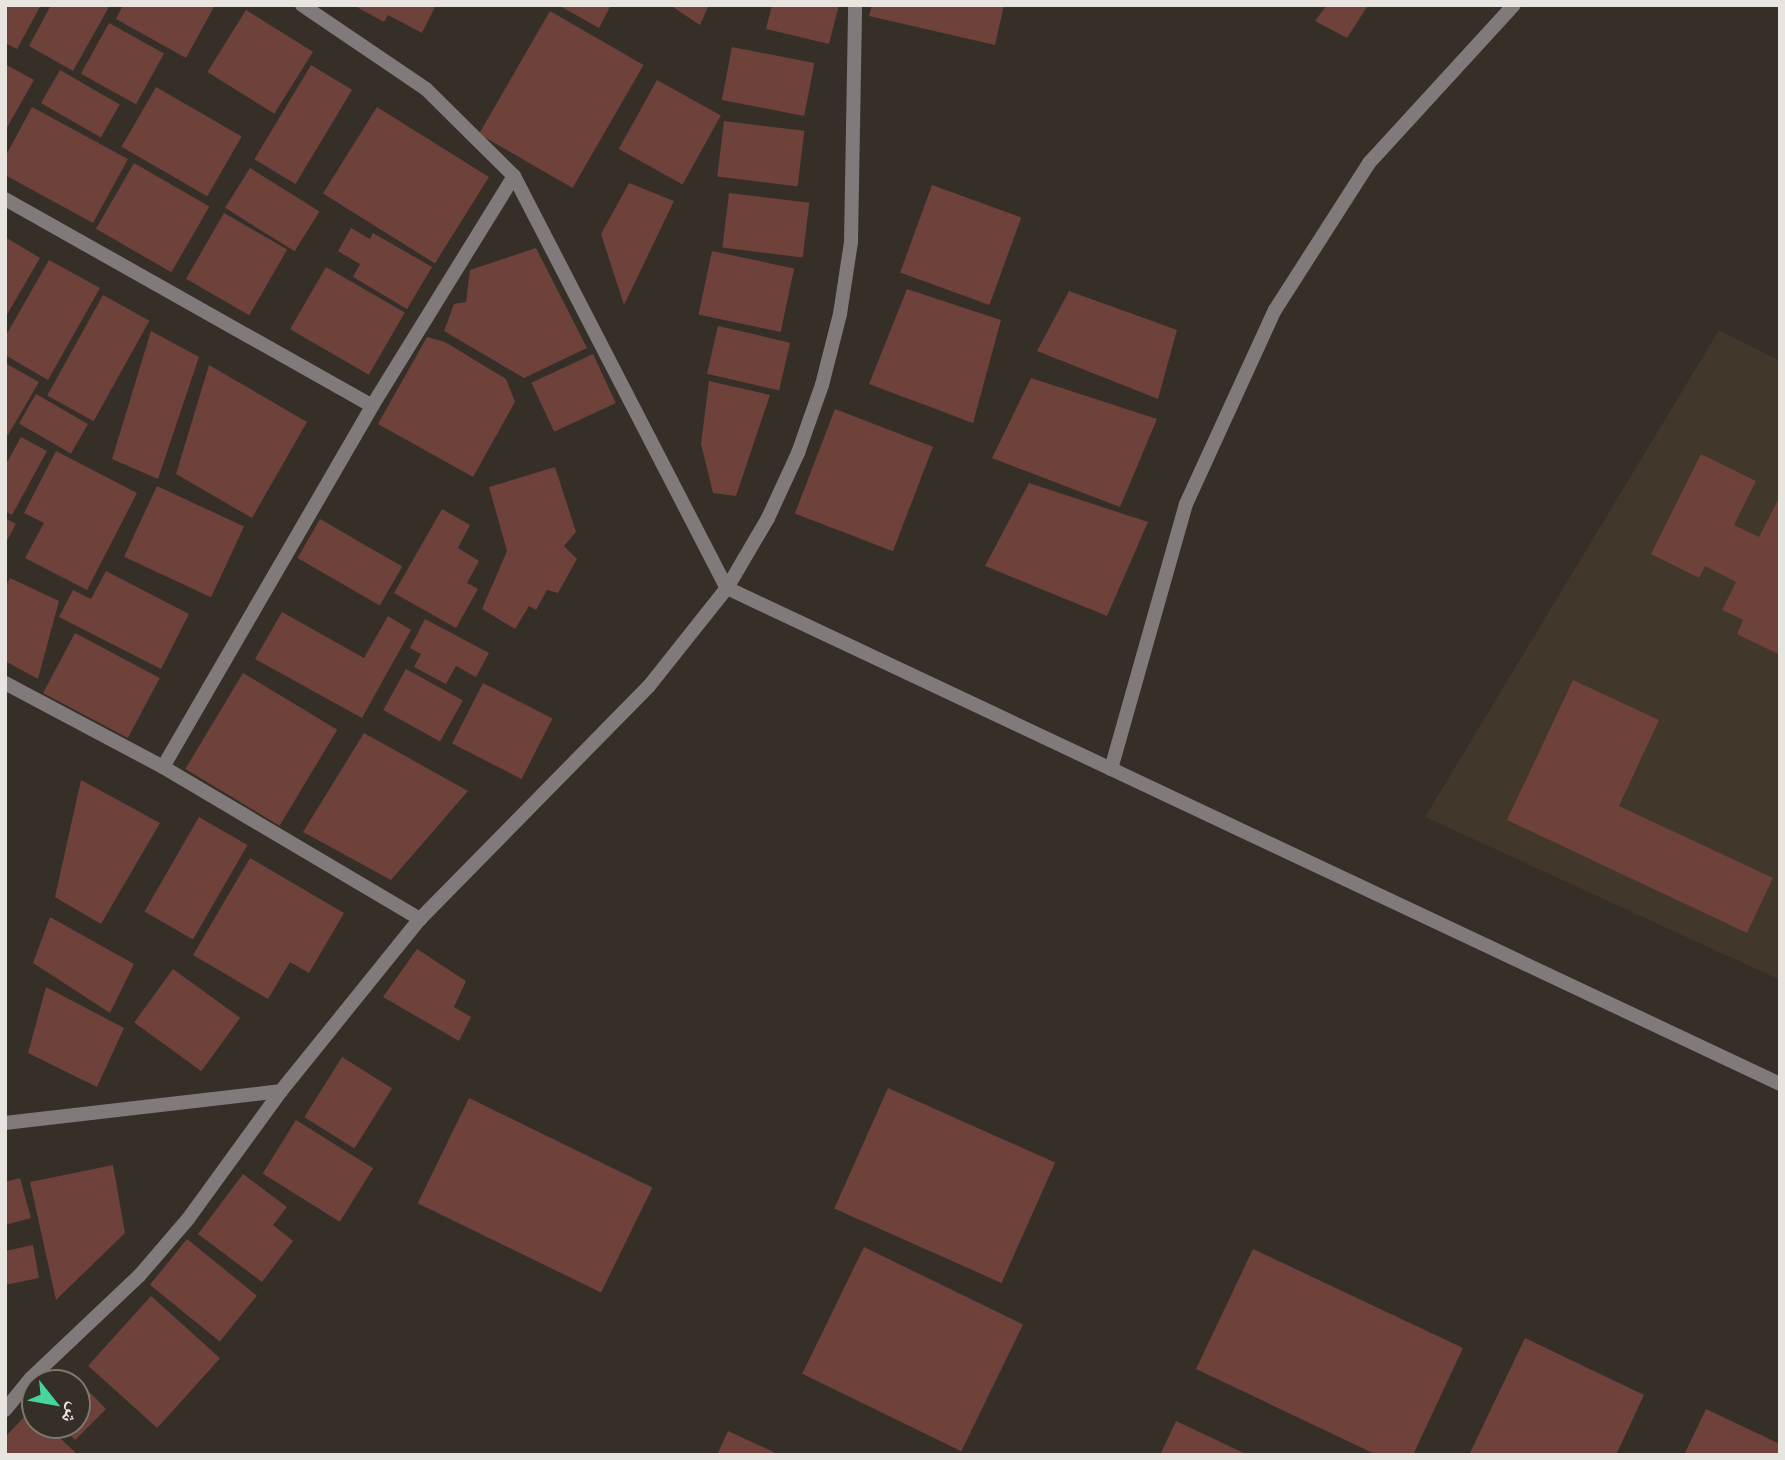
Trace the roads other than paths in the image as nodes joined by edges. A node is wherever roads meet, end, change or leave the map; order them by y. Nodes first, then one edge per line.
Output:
1 (302, 5) edge
2 (855, 5) edge
3 (1514, 5) edge
4 (514, 176) junction
5 (5, 199) edge
6 (372, 406) junction
7 (727, 588) junction
8 (5, 683) edge
9 (163, 767) junction
10 (1111, 769) junction
11 (419, 919) junction
12 (1780, 1084) edge
13 (281, 1091) junction
14 (5, 1122) edge
15 (5, 1410) edge

1 - 4 street
2 - 7 street
3 - 10 street
4 - 6 street
4 - 7 street
5 - 6 street
6 - 9 street
7 - 10 street
7 - 11 street
8 - 9 street
9 - 11 street
10 - 12 street
11 - 13 street
13 - 14 street
13 - 15 street

